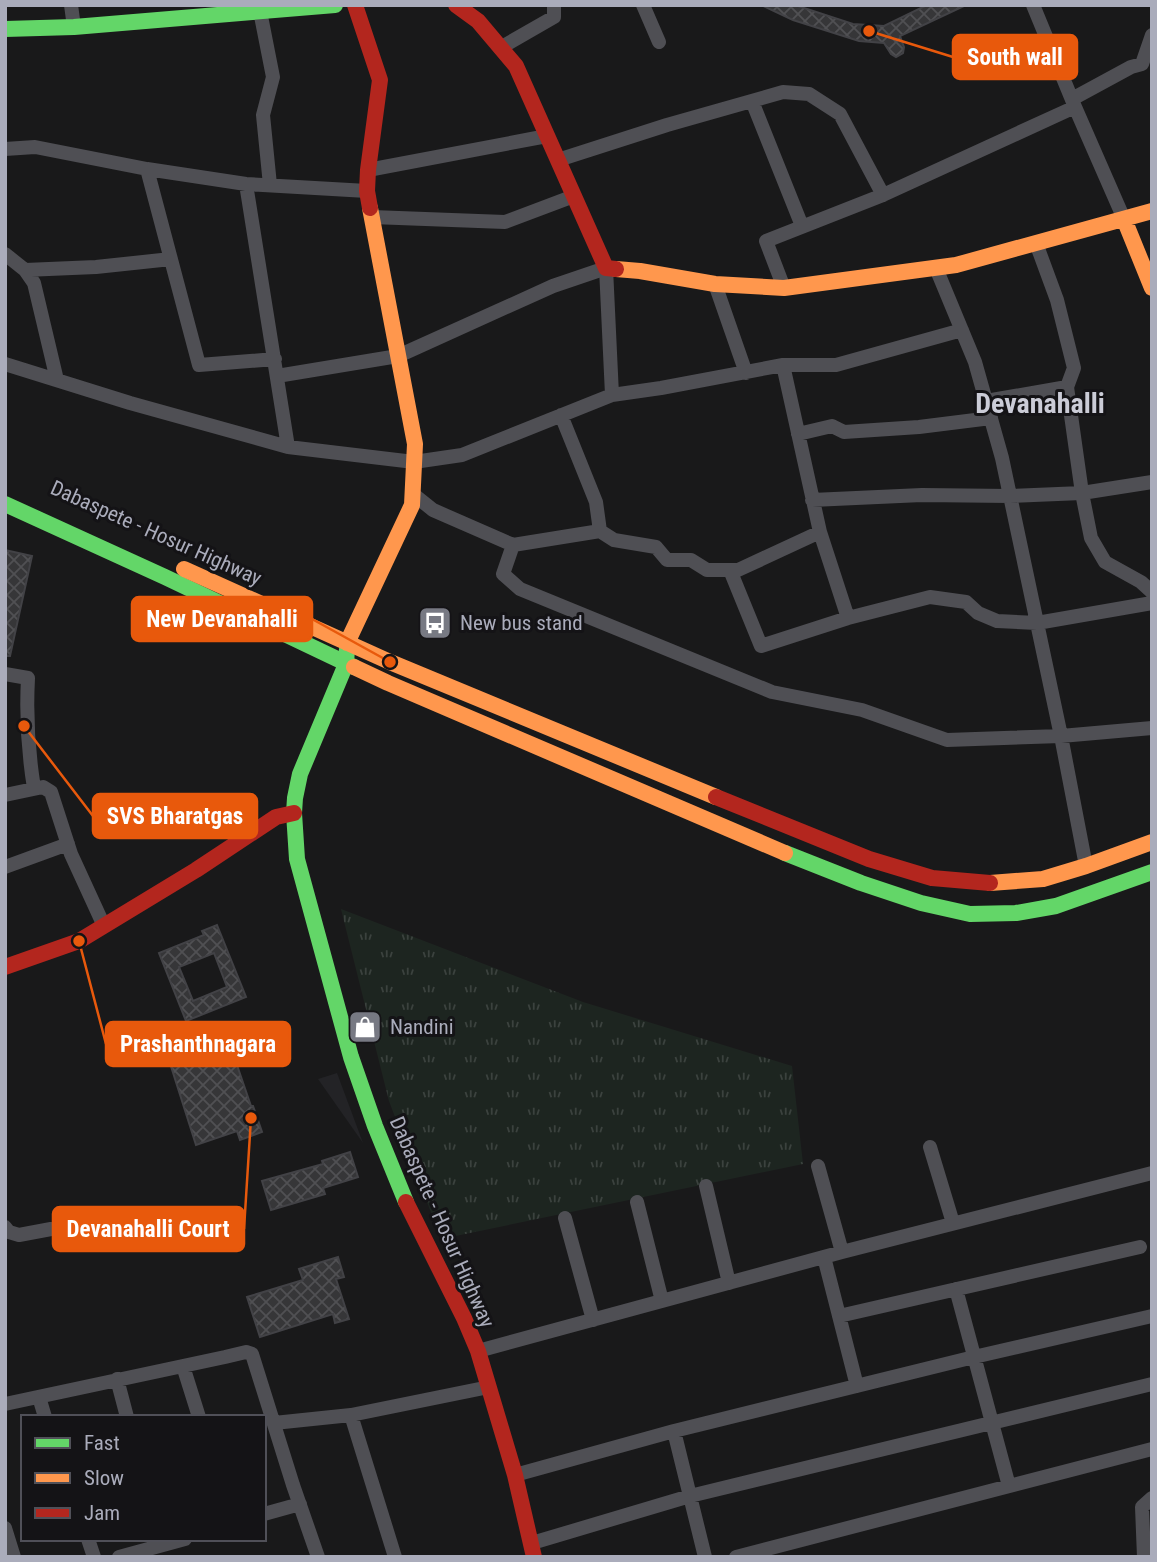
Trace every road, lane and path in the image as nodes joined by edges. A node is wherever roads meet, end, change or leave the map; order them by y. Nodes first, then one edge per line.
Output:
1 (71, 5) edge
2 (335, 5) edge
3 (355, 5) edge
4 (456, 5) edge
5 (554, 5) edge
6 (643, 5) edge
7 (1033, 5) edge
8 (301, 7) edge
9 (210, 10) edge
10 (260, 12) junction
11 (74, 27) junction
12 (5, 29) edge
13 (1152, 35) edge
14 (659, 42) dead end
15 (500, 47) junction
16 (1147, 64) edge
17 (752, 101) junction
18 (1074, 103) junction
19 (547, 136) junction
20 (5, 149) edge
21 (558, 160) junction
22 (146, 169) junction
23 (368, 170) junction
24 (247, 184) junction
25 (270, 185) junction
26 (367, 191) junction
27 (883, 195) junction
28 (574, 196) junction
29 (1152, 211) edge
30 (372, 217) junction
31 (1124, 219) junction
32 (802, 226) junction
33 (1037, 243) junction
34 (5, 254) edge
35 (171, 259) junction
36 (606, 268) junction
37 (936, 268) junction
38 (25, 271) junction
39 (715, 284) junction
40 (784, 288) junction
41 (1152, 288) edge
42 (962, 330) junction
43 (398, 356) junction
44 (275, 359) junction
45 (5, 364) edge
46 (783, 365) junction
47 (746, 373) junction
48 (278, 376) junction
49 (57, 380) junction
50 (1067, 387) junction
51 (612, 394) junction
52 (986, 401) junction
53 (561, 415) junction
54 (991, 418) junction
55 (798, 434) junction
56 (289, 447) junction
57 (414, 462) junction
58 (1152, 482) edge
59 (5, 488) edge
60 (1082, 493) junction
61 (412, 494) junction
62 (1010, 496) junction
63 (812, 500) junction
64 (5, 504) edge
65 (600, 531) junction
66 (820, 532) junction
67 (513, 545) junction
68 (730, 570) junction
69 (1152, 592) edge
70 (1152, 603) edge
71 (848, 618) junction
72 (1037, 623) junction
73 (347, 643) junction
74 (346, 664) junction
75 (5, 674) edge
76 (1152, 728) edge
77 (1061, 736) junction
78 (34, 788) junction
79 (5, 795) edge
80 (294, 813) junction
81 (1152, 842) edge
82 (68, 844) junction
83 (1086, 866) junction
84 (5, 867) edge
85 (1152, 872) edge
86 (104, 926) junction
87 (5, 967) edge
88 (930, 1147) dead end
89 (818, 1166) dead end
90 (1152, 1173) edge
91 (706, 1186) dead end
92 (637, 1202) dead end
93 (565, 1219) dead end
94 (953, 1223) junction
95 (5, 1227) edge
96 (51, 1229) dead end
97 (1140, 1247) dead end
98 (842, 1252) junction
99 (824, 1257) junction
100 (729, 1283) junction
101 (956, 1289) junction
102 (662, 1301) junction
103 (839, 1316) junction
104 (1152, 1316) edge
105 (593, 1320) junction
106 (478, 1351) junction
107 (974, 1357) junction
108 (183, 1366) junction
109 (117, 1380) junction
110 (1152, 1384) edge
111 (857, 1386) junction
112 (489, 1387) junction
113 (39, 1397) junction
114 (5, 1404) edge
115 (45, 1415) edge
116 (126, 1415) edge
117 (198, 1415) edge
118 (351, 1415) junction
119 (274, 1423) junction
120 (992, 1423) junction
121 (674, 1431) junction
122 (1152, 1449) edge
123 (515, 1475) junction
124 (1009, 1486) junction
125 (691, 1496) junction
126 (1152, 1498) edge
127 (300, 1504) junction
128 (266, 1513) edge
129 (5, 1528) edge
130 (165, 1542) edge
131 (533, 1550) edge
132 (14, 1557) edge
133 (119, 1557) edge
134 (318, 1557) edge
135 (395, 1557) edge
136 (705, 1557) edge
137 (736, 1557) edge
138 (1144, 1557) edge

1 - 11 street
2 - 8 main road
3 - 23 main road
4 - 15 main road
5 - 15 street
6 - 14 street
7 - 18 street
8 - 10 main road
9 - 10 main road
9 - 11 main road
10 - 25 street
11 - 12 main road
13 - 16 street
15 - 19 main road
16 - 18 street
17 - 21 street
17 - 27 street
17 - 32 street
18 - 27 street
18 - 31 street
19 - 21 main road
19 - 23 street
20 - 22 street
21 - 28 main road
22 - 24 street
22 - 35 street
23 - 26 main road
24 - 25 street
24 - 44 street
25 - 26 street
26 - 30 main road
27 - 32 street
28 - 30 street
28 - 36 main road
29 - 31 main road
30 - 43 main road
31 - 33 main road
31 - 41 main road
32 - 40 street
33 - 37 main road
33 - 50 street
34 - 38 street
35 - 38 street
35 - 44 street
36 - 39 main road
36 - 43 street
36 - 51 street
37 - 40 main road
37 - 42 street
38 - 49 street
39 - 40 main road
39 - 47 street
42 - 46 street
42 - 52 street
43 - 48 street
43 - 57 main road
44 - 48 street
45 - 49 street
46 - 47 street
46 - 55 street
47 - 51 street
48 - 56 street
49 - 56 street
50 - 52 street
50 - 60 street
51 - 53 street
52 - 54 street
53 - 57 street
53 - 65 street
54 - 55 street
54 - 62 street
55 - 63 street
56 - 57 street
57 - 61 main road
58 - 60 street
59 - 73 main road, Dabaspete - Hosur Highway
60 - 62 street
60 - 69 street
61 - 67 street
61 - 73 main road
62 - 63 street
62 - 72 street
63 - 66 street
64 - 74 main road, Dabaspete - Hosur Highway
65 - 67 street
65 - 68 street
66 - 68 street
66 - 71 street
67 - 77 street
68 - 71 street
70 - 72 street
71 - 72 street
72 - 77 street
73 - 74 main road, Dabaspete - Hosur Highway
73 - 83 main road
74 - 80 main road, Dabaspete - Hosur Highway
74 - 85 main road
75 - 78 street
76 - 77 street
77 - 83 street
78 - 79 street
78 - 82 street
80 - 86 main road
80 - 106 main road, Dabaspete - Hosur Highway
81 - 83 main road
82 - 84 street
82 - 86 street
86 - 87 main road
88 - 94 street
89 - 98 street
90 - 94 street
91 - 100 street
92 - 102 street
93 - 105 street
94 - 98 street
95 - 96 street
97 - 101 street
98 - 99 street
99 - 100 street
99 - 103 street
100 - 102 street
101 - 103 street
101 - 107 street
102 - 105 street
103 - 111 street
104 - 107 street
105 - 106 street
106 - 112 main road, Dabaspete - Hosur Highway
107 - 111 street
107 - 120 street
108 - 109 street
108 - 117 street
108 - 119 street
109 - 113 street
109 - 116 street
110 - 120 street
111 - 121 street
112 - 118 street
112 - 123 main road, Dabaspete - Hosur Highway
113 - 114 street
113 - 115 street
118 - 119 street
118 - 135 street
119 - 127 street
120 - 124 street
120 - 125 street
121 - 123 street
121 - 125 street
122 - 124 street
123 - 131 main road, Dabaspete - Hosur Highway
124 - 137 street
125 - 131 street
125 - 136 street
126 - 138 street
127 - 128 street
127 - 134 street
129 - 132 street
130 - 133 street

